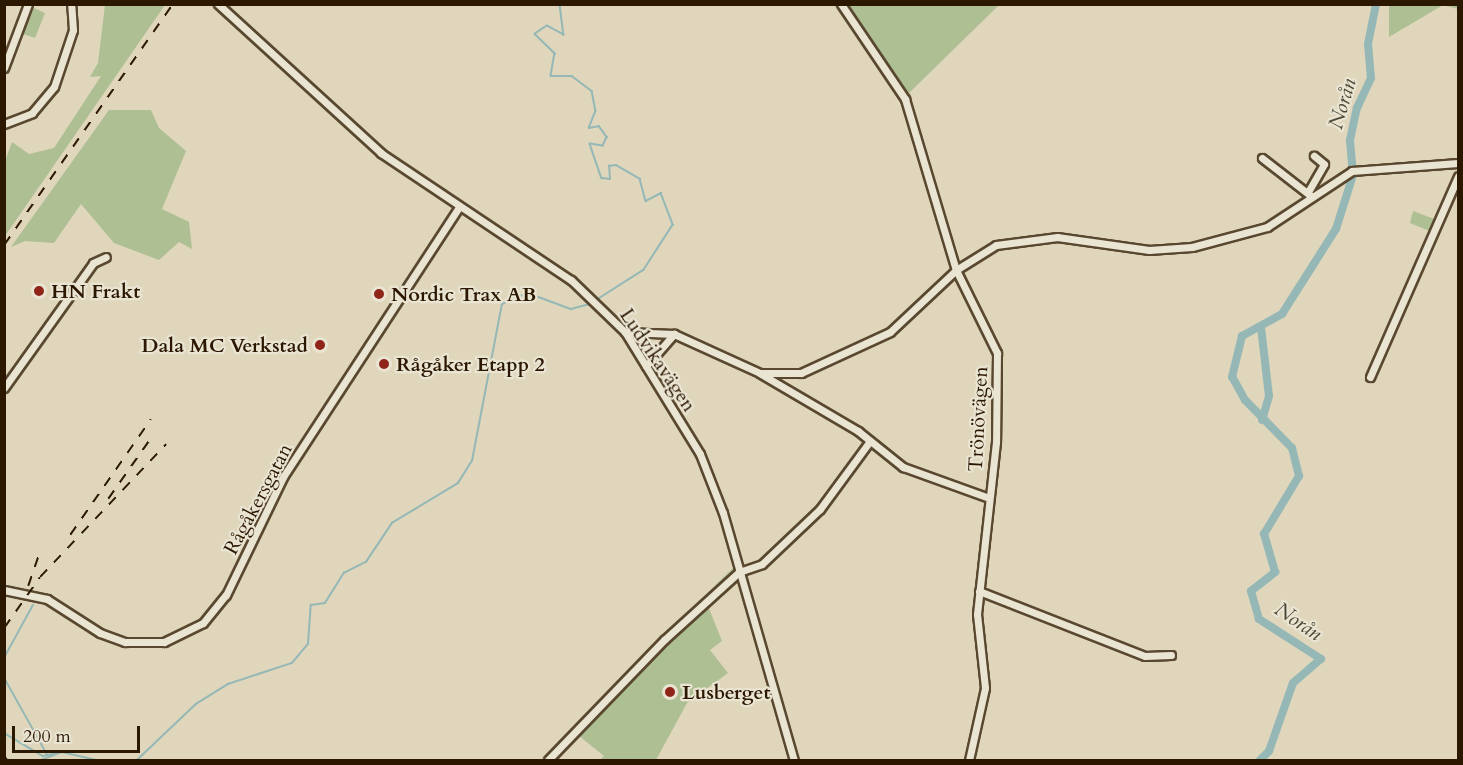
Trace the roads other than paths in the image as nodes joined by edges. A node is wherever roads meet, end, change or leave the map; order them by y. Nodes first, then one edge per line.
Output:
1 (28, 4) edge
2 (70, 4) edge
3 (218, 4) edge
4 (841, 4) edge
5 (4, 68) edge
6 (4, 124) edge
7 (1314, 156) dead end
8 (1262, 158) dead end
9 (1458, 163) edge
10 (1458, 177) edge
11 (1310, 194) junction
12 (459, 207) junction
13 (106, 257) dead end
14 (956, 270) junction
15 (625, 332) junction
16 (674, 334) junction
17 (646, 366) junction
18 (760, 374) junction
19 (1370, 377) dead end
20 (4, 388) edge
21 (870, 441) junction
22 (989, 498) junction
23 (739, 572) junction
24 (4, 590) edge
25 (979, 591) junction
26 (1171, 655) dead end
27 (548, 760) edge
28 (794, 760) edge
29 (969, 760) edge

1 - 5 street
2 - 6 street
3 - 12 street, Ludvikavägen
4 - 14 street, Trönövägen
7 - 11 street
8 - 11 street
9 - 11 street
10 - 19 street
11 - 14 street
12 - 15 street, Ludvikavägen
12 - 24 street, Rågåkersgatan
13 - 20 street
14 - 18 street
14 - 22 street, Trönövägen
15 - 16 street
15 - 17 street, Ludvikavägen
16 - 17 street
16 - 18 street
17 - 23 street, Ludvikavägen
18 - 21 street
21 - 22 street
21 - 23 street
22 - 25 street, Trönövägen
23 - 27 street
23 - 28 street, Ludvikavägen
25 - 26 street
25 - 29 street, Trönövägen

